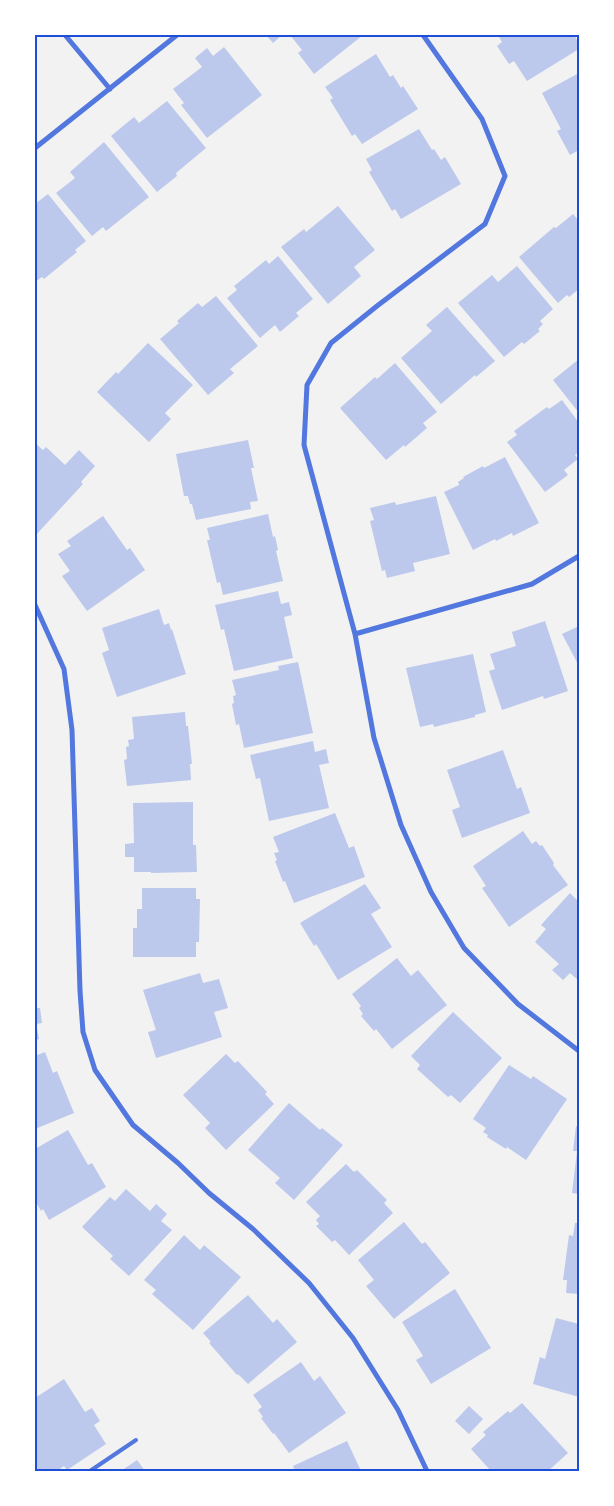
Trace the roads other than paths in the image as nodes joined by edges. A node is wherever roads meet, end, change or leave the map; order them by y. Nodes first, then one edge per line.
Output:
1 (65, 35) edge
2 (177, 35) edge
3 (423, 35) edge
4 (110, 89) junction
5 (35, 148) edge
6 (579, 556) edge
7 (35, 605) edge
8 (355, 634) junction
9 (579, 1051) edge
10 (136, 1440) dead end
11 (90, 1471) edge
12 (427, 1471) edge

1 - 4 street
2 - 4 street
3 - 8 street
4 - 5 street
6 - 8 street
7 - 12 street
8 - 9 street
10 - 11 lane

